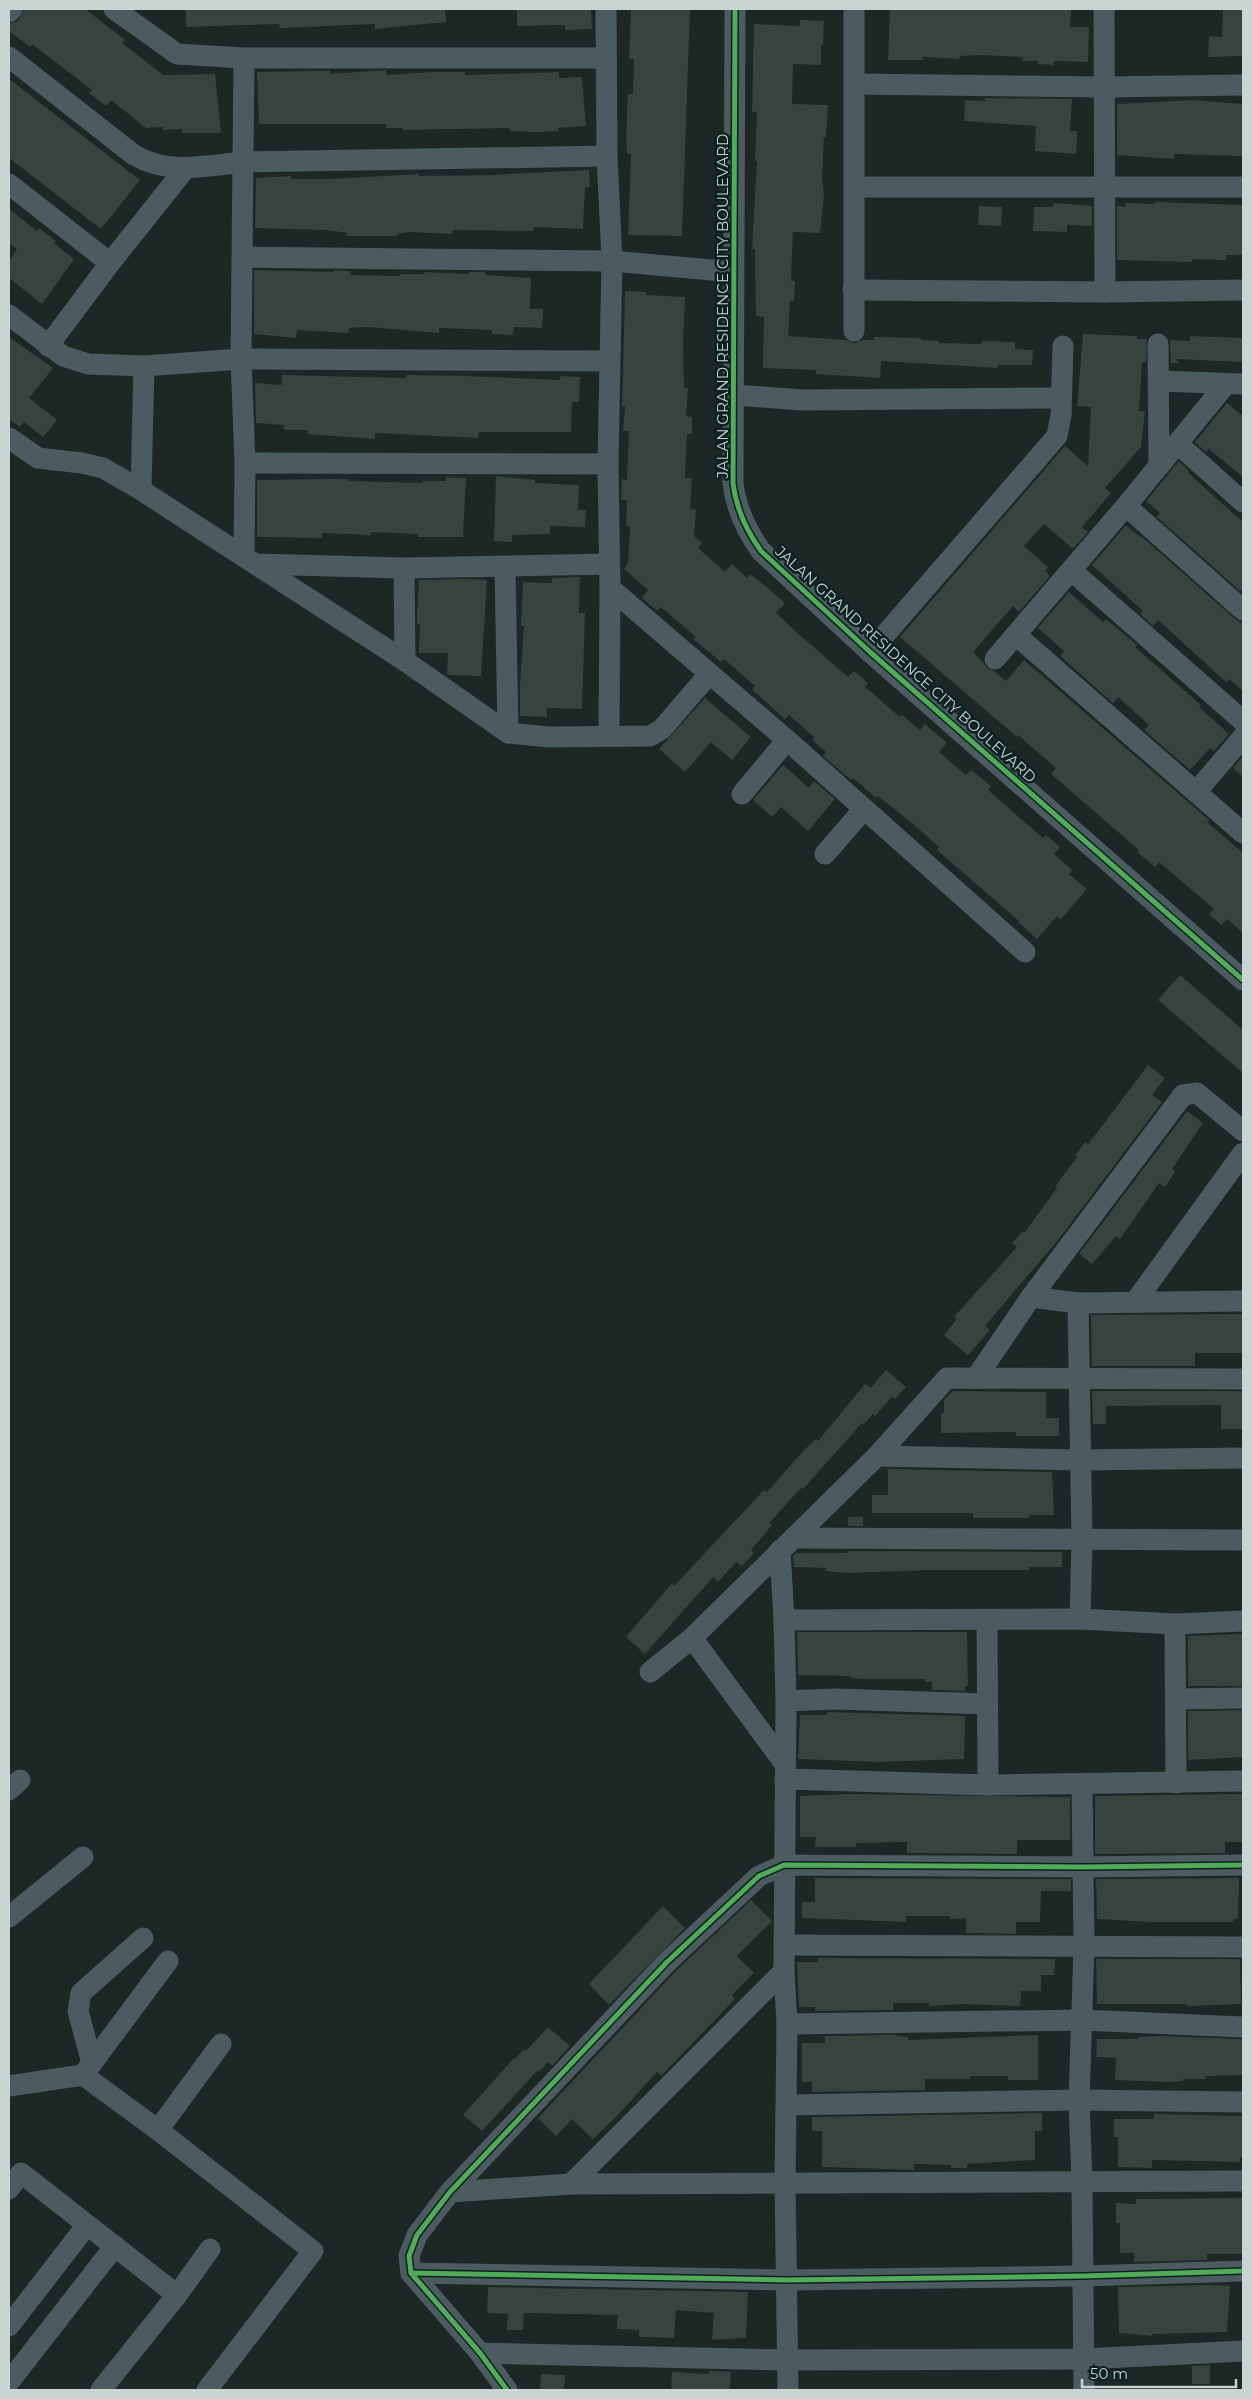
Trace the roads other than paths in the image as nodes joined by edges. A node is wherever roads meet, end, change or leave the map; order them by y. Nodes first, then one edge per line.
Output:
1 (12, 9) edge
2 (114, 9) edge
3 (606, 9) edge
4 (735, 9) edge
5 (854, 9) edge
6 (1104, 9) edge
7 (9, 12) edge
8 (9, 58) edge
9 (244, 58) junction
10 (606, 58) junction
11 (855, 84) junction
12 (1243, 85) edge
13 (1104, 87) junction
14 (607, 156) junction
15 (243, 162) junction
16 (185, 168) junction
17 (9, 184) edge
18 (855, 187) junction
19 (1103, 187) junction
20 (1243, 187) edge
21 (242, 257) junction
22 (612, 260) junction
23 (110, 263) junction
24 (734, 272) junction
25 (853, 290) junction
26 (1243, 290) edge
27 (1105, 292) junction
28 (9, 315) edge
29 (854, 331) dead end
30 (1158, 344) dead end
31 (48, 346) junction
32 (1063, 346) dead end
33 (241, 359) junction
34 (609, 361) junction
35 (144, 366) junction
36 (1160, 381) junction
37 (1236, 387) edge
38 (734, 395) junction
39 (1061, 398) junction
40 (9, 438) edge
41 (1178, 444) junction
42 (245, 463) junction
43 (608, 464) junction
44 (1159, 466) junction
45 (141, 490) junction
46 (1243, 502) edge
47 (1126, 506) junction
48 (250, 559) junction
49 (609, 564) junction
50 (404, 568) junction
51 (505, 568) junction
52 (1072, 571) junction
53 (610, 588) junction
54 (1243, 610) edge
55 (1016, 635) junction
56 (870, 652) junction
57 (995, 660) dead end
58 (405, 661) junction
59 (709, 674) junction
60 (1243, 721) edge
61 (508, 733) junction
62 (609, 736) junction
63 (1243, 737) edge
64 (787, 740) junction
65 (1196, 792) junction
66 (742, 794) dead end
67 (864, 809) junction
68 (1243, 833) edge
69 (825, 854) dead end
70 (1025, 952) dead end
71 (1243, 980) edge
72 (1243, 1131) edge
73 (1243, 1153) edge
74 (1031, 1297) junction
75 (1243, 1301) edge
76 (1135, 1302) junction
77 (1078, 1303) junction
78 (976, 1378) junction
79 (1079, 1380) junction
80 (1243, 1380) edge
81 (877, 1456) junction
82 (1243, 1458) edge
83 (1080, 1460) junction
84 (1082, 1540) junction
85 (1243, 1540) edge
86 (787, 1544) junction
87 (1080, 1619) junction
88 (784, 1620) junction
89 (987, 1621) junction
90 (1243, 1622) edge
91 (1174, 1624) junction
92 (692, 1638) junction
93 (650, 1672) dead end
94 (1243, 1698) edge
95 (1176, 1699) junction
96 (786, 1701) junction
97 (988, 1704) junction
98 (785, 1772) junction
99 (1243, 1781) edge
100 (1176, 1783) junction
101 (988, 1785) junction
102 (1082, 1785) junction
103 (83, 1857) dead end
104 (784, 1865) junction
105 (1243, 1865) edge
106 (1083, 1867) junction
107 (9, 1917) edge
108 (143, 1938) dead end
109 (784, 1945) junction
110 (1084, 1947) junction
111 (1243, 1947) edge
112 (168, 1961) dead end
113 (784, 1971) junction
114 (1081, 2020) junction
115 (787, 2024) junction
116 (1243, 2027) edge
117 (221, 2044) dead end
118 (87, 2069) junction
119 (9, 2086) edge
120 (1079, 2100) junction
121 (1243, 2102) edge
122 (787, 2104) junction
123 (158, 2130) junction
124 (1243, 2181) edge
125 (1082, 2182) junction
126 (785, 2183) junction
127 (571, 2184) junction
128 (9, 2189) edge
129 (450, 2192) junction
130 (87, 2224) junction
131 (115, 2246) junction
132 (210, 2249) dead end
133 (1243, 2271) edge
134 (411, 2273) junction
135 (1084, 2276) junction
136 (787, 2280) junction
137 (177, 2294) junction
138 (9, 2326) edge
139 (1243, 2351) edge
140 (480, 2353) junction
141 (1084, 2359) junction
142 (787, 2360) junction
143 (9, 2382) edge
144 (101, 2390) edge
145 (207, 2390) edge
146 (507, 2390) edge
147 (788, 2390) edge
148 (1084, 2390) edge

1 - 7 street
2 - 9 street
3 - 10 street
4 - 24 street, JALAN GRAND RESIDENCE CITY BOULEVARD
5 - 11 street
6 - 13 street
8 - 16 street
9 - 10 street
9 - 15 street
10 - 14 street
11 - 13 street
11 - 18 street
12 - 13 street
13 - 19 street
14 - 15 street
14 - 22 street
15 - 16 street
15 - 21 street
16 - 23 street
17 - 23 street
18 - 19 street
18 - 25 street
19 - 20 street
19 - 27 street
21 - 22 street
21 - 33 street
22 - 24 street
22 - 34 street
23 - 31 street
24 - 38 street, JALAN GRAND RESIDENCE CITY BOULEVARD
25 - 27 street
25 - 29 street
26 - 27 street
28 - 31 street
30 - 36 street
31 - 35 street
32 - 39 street
33 - 34 street
33 - 35 street
33 - 42 street
34 - 43 street
35 - 45 street
36 - 37 street
36 - 44 street
37 - 41 street
38 - 39 street
38 - 56 street, JALAN GRAND RESIDENCE CITY BOULEVARD
39 - 56 street
40 - 45 street
41 - 44 street
41 - 46 street
42 - 43 street
42 - 48 street
43 - 49 street
44 - 47 street
45 - 48 street
47 - 52 street
47 - 54 street
48 - 50 street
48 - 58 street
49 - 51 street
49 - 53 street
50 - 51 street
50 - 58 street
51 - 61 street
52 - 55 street
52 - 60 street
53 - 59 street
53 - 62 street
55 - 57 street
55 - 65 street
56 - 71 street, JALAN GRAND RESIDENCE CITY BOULEVARD
58 - 61 street
59 - 62 street
59 - 64 street
61 - 62 street
63 - 65 street
64 - 66 street
64 - 67 street
65 - 68 street
67 - 69 street
67 - 70 street
72 - 74 street
73 - 76 street
74 - 77 street
74 - 78 street
75 - 76 street
76 - 77 street
77 - 79 street
78 - 79 street
78 - 81 street
79 - 80 street
79 - 83 street
81 - 83 street
81 - 86 street
82 - 83 street
83 - 84 street
84 - 85 street
84 - 86 street
84 - 87 street
86 - 88 street
86 - 92 street
87 - 89 street
87 - 91 street
88 - 89 street
88 - 96 street
89 - 97 street
90 - 91 street
91 - 95 street
92 - 93 street
92 - 98 street
94 - 95 street
95 - 100 street
96 - 97 street
96 - 98 street
97 - 101 street
98 - 101 street
98 - 104 street
99 - 100 street
100 - 102 street
101 - 102 street
102 - 106 street
103 - 107 street
104 - 106 street
104 - 109 street
104 - 129 street
105 - 106 street
106 - 110 street
108 - 118 street
109 - 110 street
109 - 113 street
110 - 111 street
110 - 114 street
112 - 118 street
113 - 115 street
113 - 127 street
114 - 115 street
114 - 116 street
114 - 120 street
115 - 122 street
117 - 123 street
118 - 119 street
118 - 123 street
120 - 121 street
120 - 122 street
120 - 125 street
122 - 126 street
123 - 145 street
124 - 125 street
125 - 126 street
125 - 135 street
126 - 127 street
126 - 136 street
127 - 129 street
128 - 130 street
129 - 134 street
130 - 131 street
130 - 138 street
131 - 137 street
131 - 143 street
132 - 137 street
133 - 135 street
134 - 136 street
134 - 140 street
135 - 136 street
135 - 141 street
136 - 142 street
137 - 144 street
139 - 141 street
140 - 142 street
140 - 146 street
141 - 142 street
141 - 148 street
142 - 147 street

